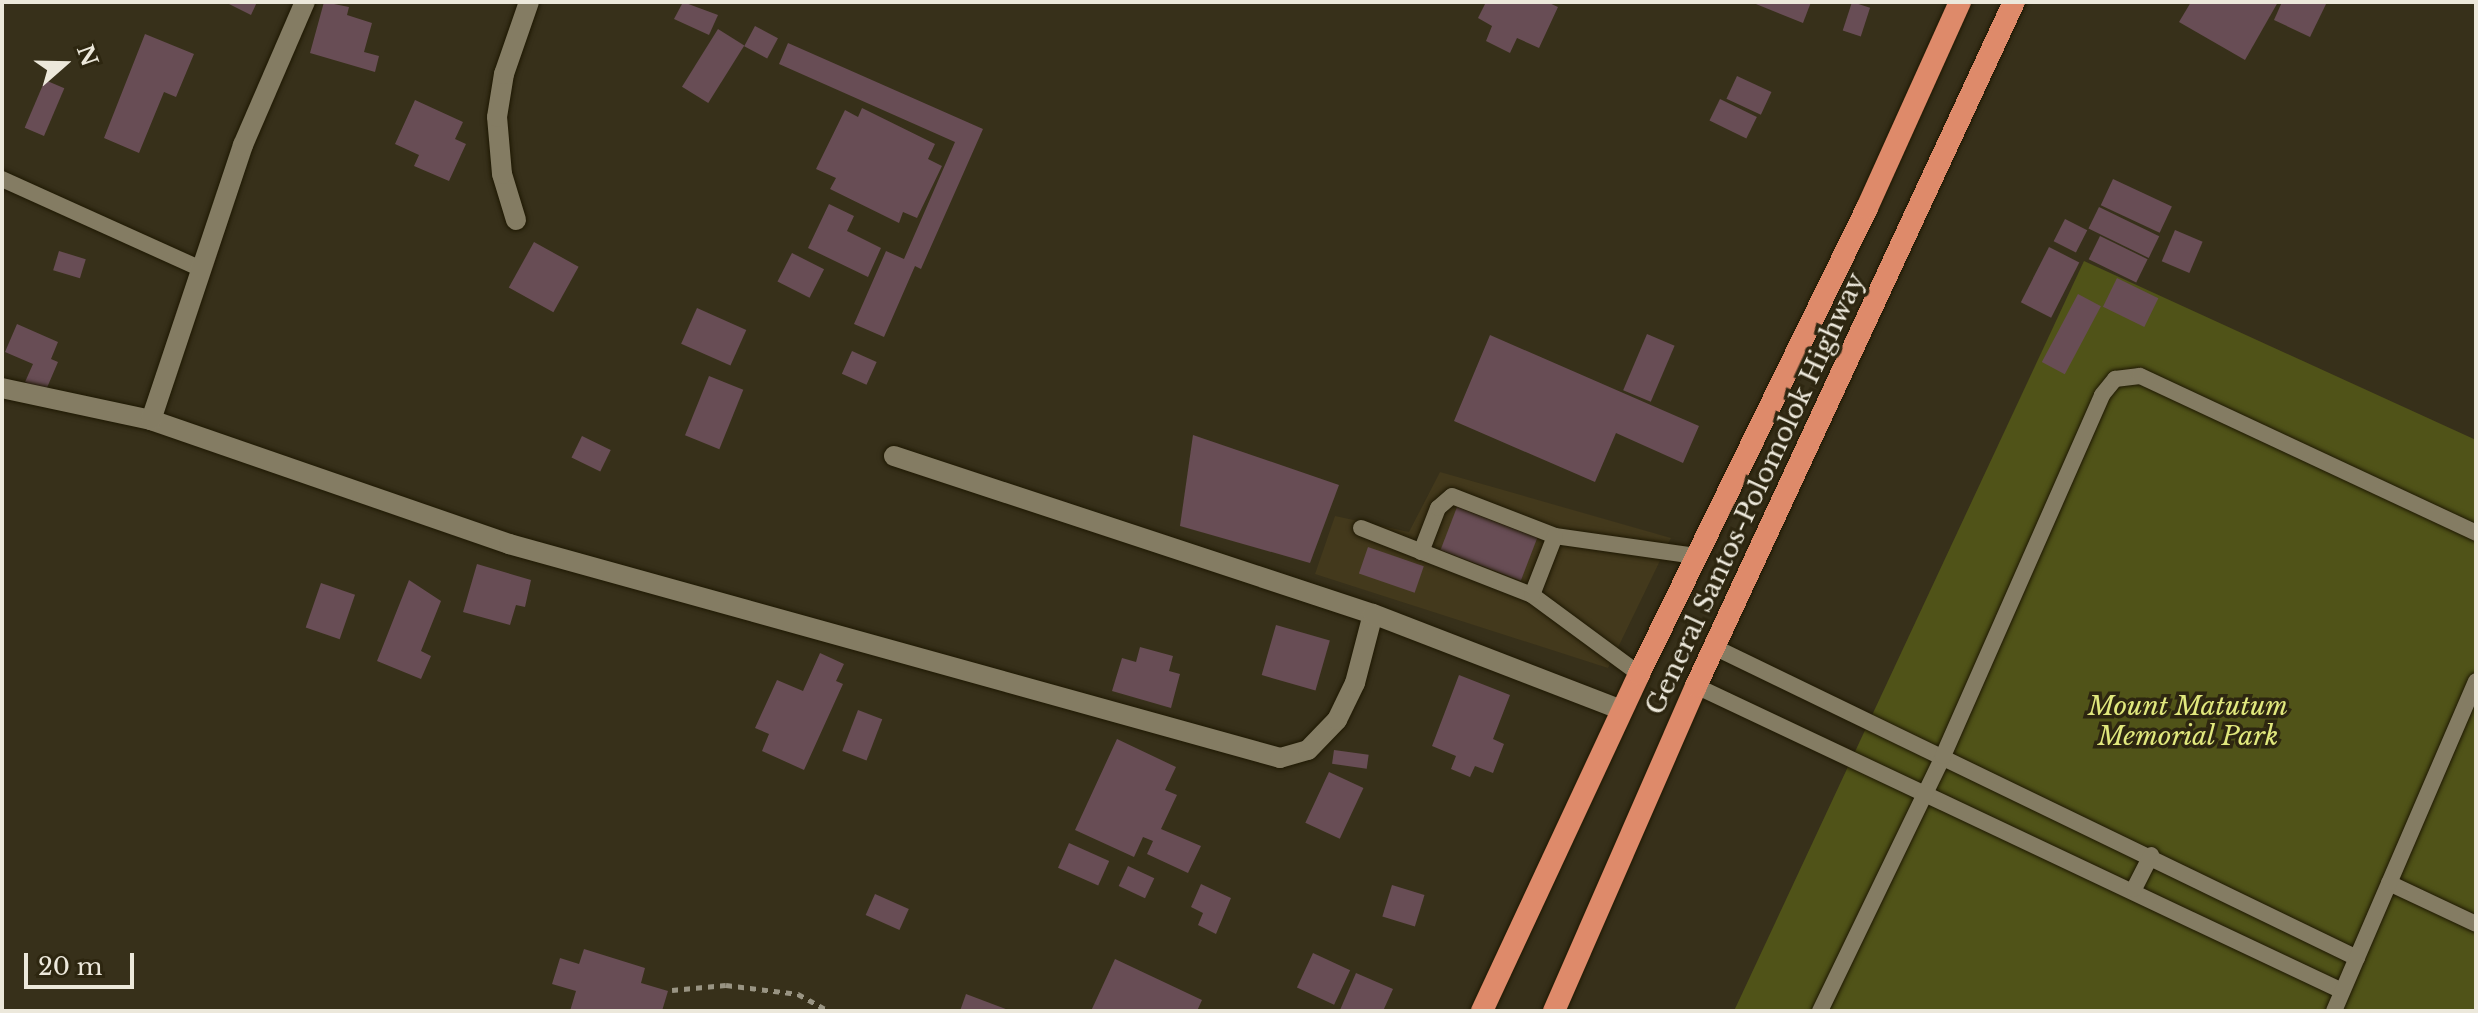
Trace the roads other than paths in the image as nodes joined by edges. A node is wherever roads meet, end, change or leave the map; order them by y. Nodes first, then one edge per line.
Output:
1 (305, 2) edge
2 (529, 2) edge
3 (1960, 2) edge
4 (2014, 2) edge
5 (2, 179) edge
6 (516, 220) dead end
7 (199, 268) junction
8 (2, 388) edge
9 (151, 420) junction
10 (894, 456) dead end
11 (1361, 528) dead end
12 (2476, 533) edge
13 (1555, 536) junction
14 (1421, 552) junction
15 (1696, 556) junction
16 (1532, 595) junction
17 (1373, 614) junction
18 (1716, 648) junction
19 (1639, 674) junction
20 (2476, 681) edge
21 (1696, 686) junction
22 (1622, 710) junction
23 (1943, 756) junction
24 (1927, 791) junction
25 (2151, 855) junction
26 (2389, 883) junction
27 (2134, 889) junction
28 (2476, 924) edge
29 (2357, 958) junction
30 (2342, 991) junction
31 (1482, 1011) edge
32 (1554, 1011) edge
33 (1820, 1011) edge
34 (2334, 1011) edge

1 - 7 street
2 - 6 street
3 - 15 highway
4 - 18 highway, General Santos-Polomolok Highway
5 - 7 lane
7 - 9 street
8 - 9 street
9 - 17 street
10 - 17 street
11 - 14 lane
12 - 23 lane
13 - 14 lane
13 - 15 lane
13 - 16 lane
14 - 16 lane
15 - 19 highway
16 - 19 lane
17 - 22 street
18 - 21 highway, General Santos-Polomolok Highway
18 - 23 lane
19 - 22 highway
20 - 26 lane
21 - 24 lane
21 - 32 highway, General Santos-Polomolok Highway
22 - 31 highway
23 - 24 lane
23 - 25 lane
24 - 27 lane
24 - 33 lane
25 - 27 lane
25 - 29 lane
26 - 28 lane
26 - 29 lane
27 - 30 lane
29 - 30 lane
30 - 34 lane

